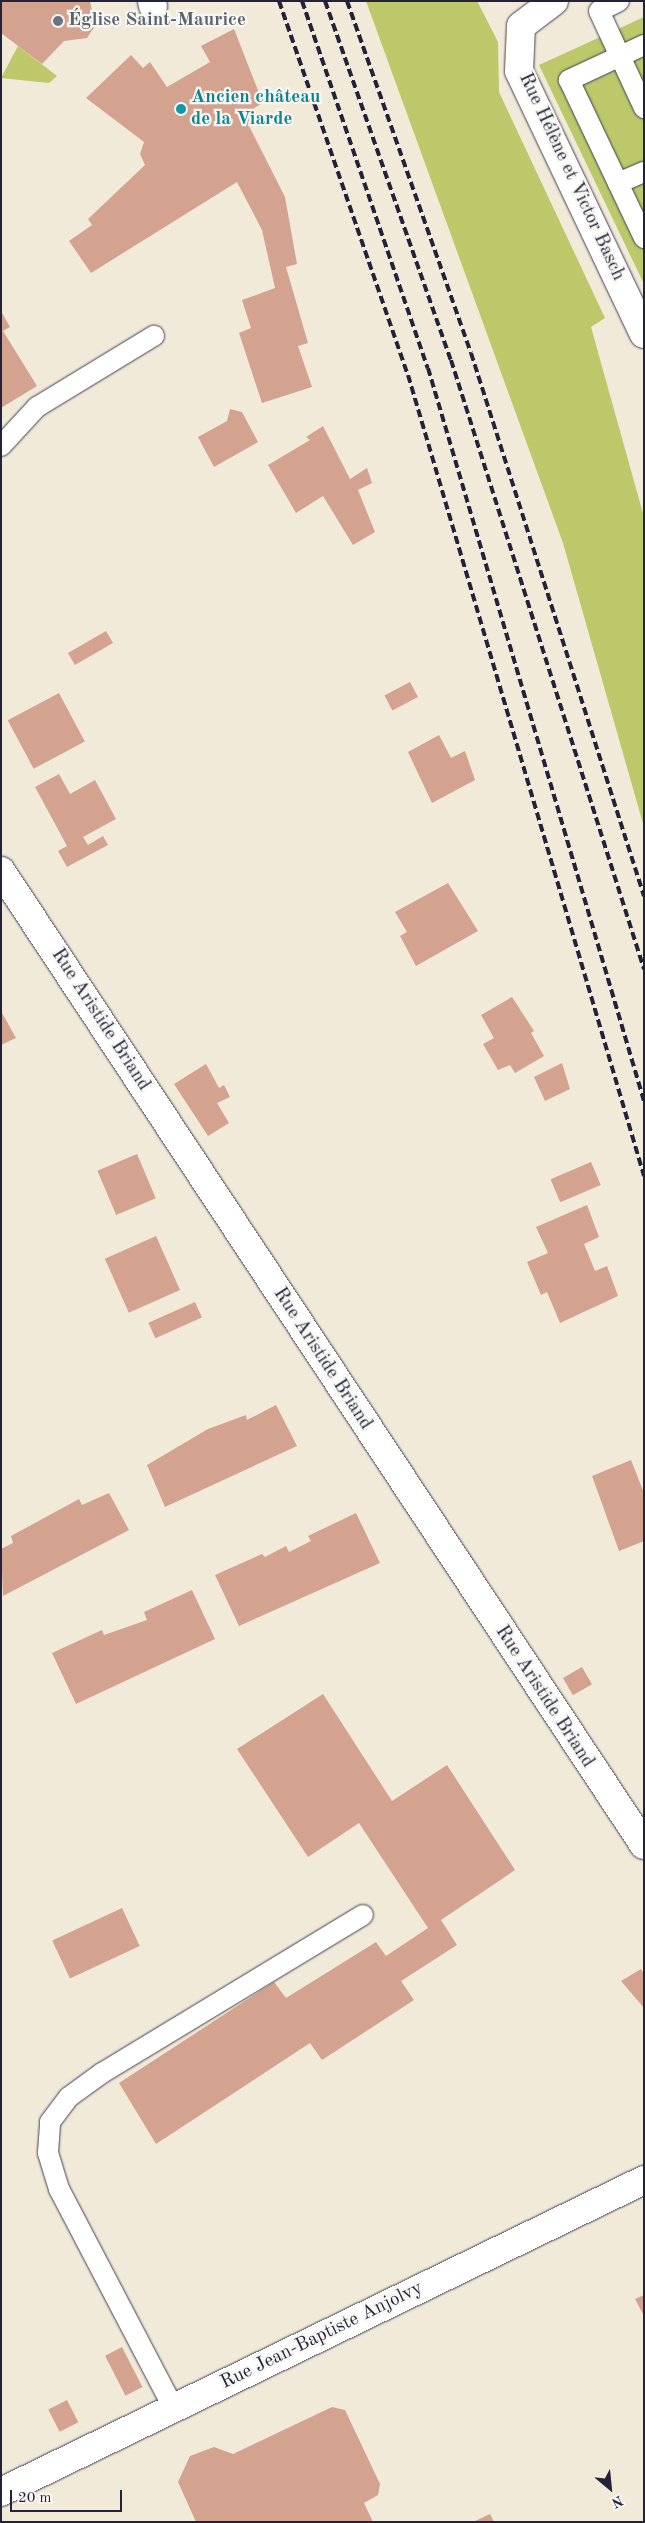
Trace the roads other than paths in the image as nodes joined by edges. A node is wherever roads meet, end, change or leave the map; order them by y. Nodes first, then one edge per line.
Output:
1 (554, 1) edge
2 (619, 1) edge
3 (596, 6) edge
4 (644, 45) edge
5 (620, 56) junction
6 (644, 108) edge
7 (644, 172) edge
8 (618, 183) junction
9 (644, 238) edge
10 (644, 334) edge
11 (154, 336) dead end
12 (1, 446) edge
13 (1, 871) edge
14 (644, 1846) edge
15 (363, 1915) dead end
16 (644, 2180) edge
17 (173, 2407) junction
18 (1, 2492) edge

1 - 10 street, Rue Hélène et Victor Basch
2 - 3 lane
3 - 5 lane
4 - 5 lane
5 - 6 lane
5 - 8 lane
7 - 8 lane
8 - 9 lane
11 - 12 lane
13 - 14 street, Rue Aristide Briand
15 - 17 lane
16 - 17 street, Rue Jean-Baptiste Anjolvy
17 - 18 street, Rue Jean-Baptiste Anjolvy

